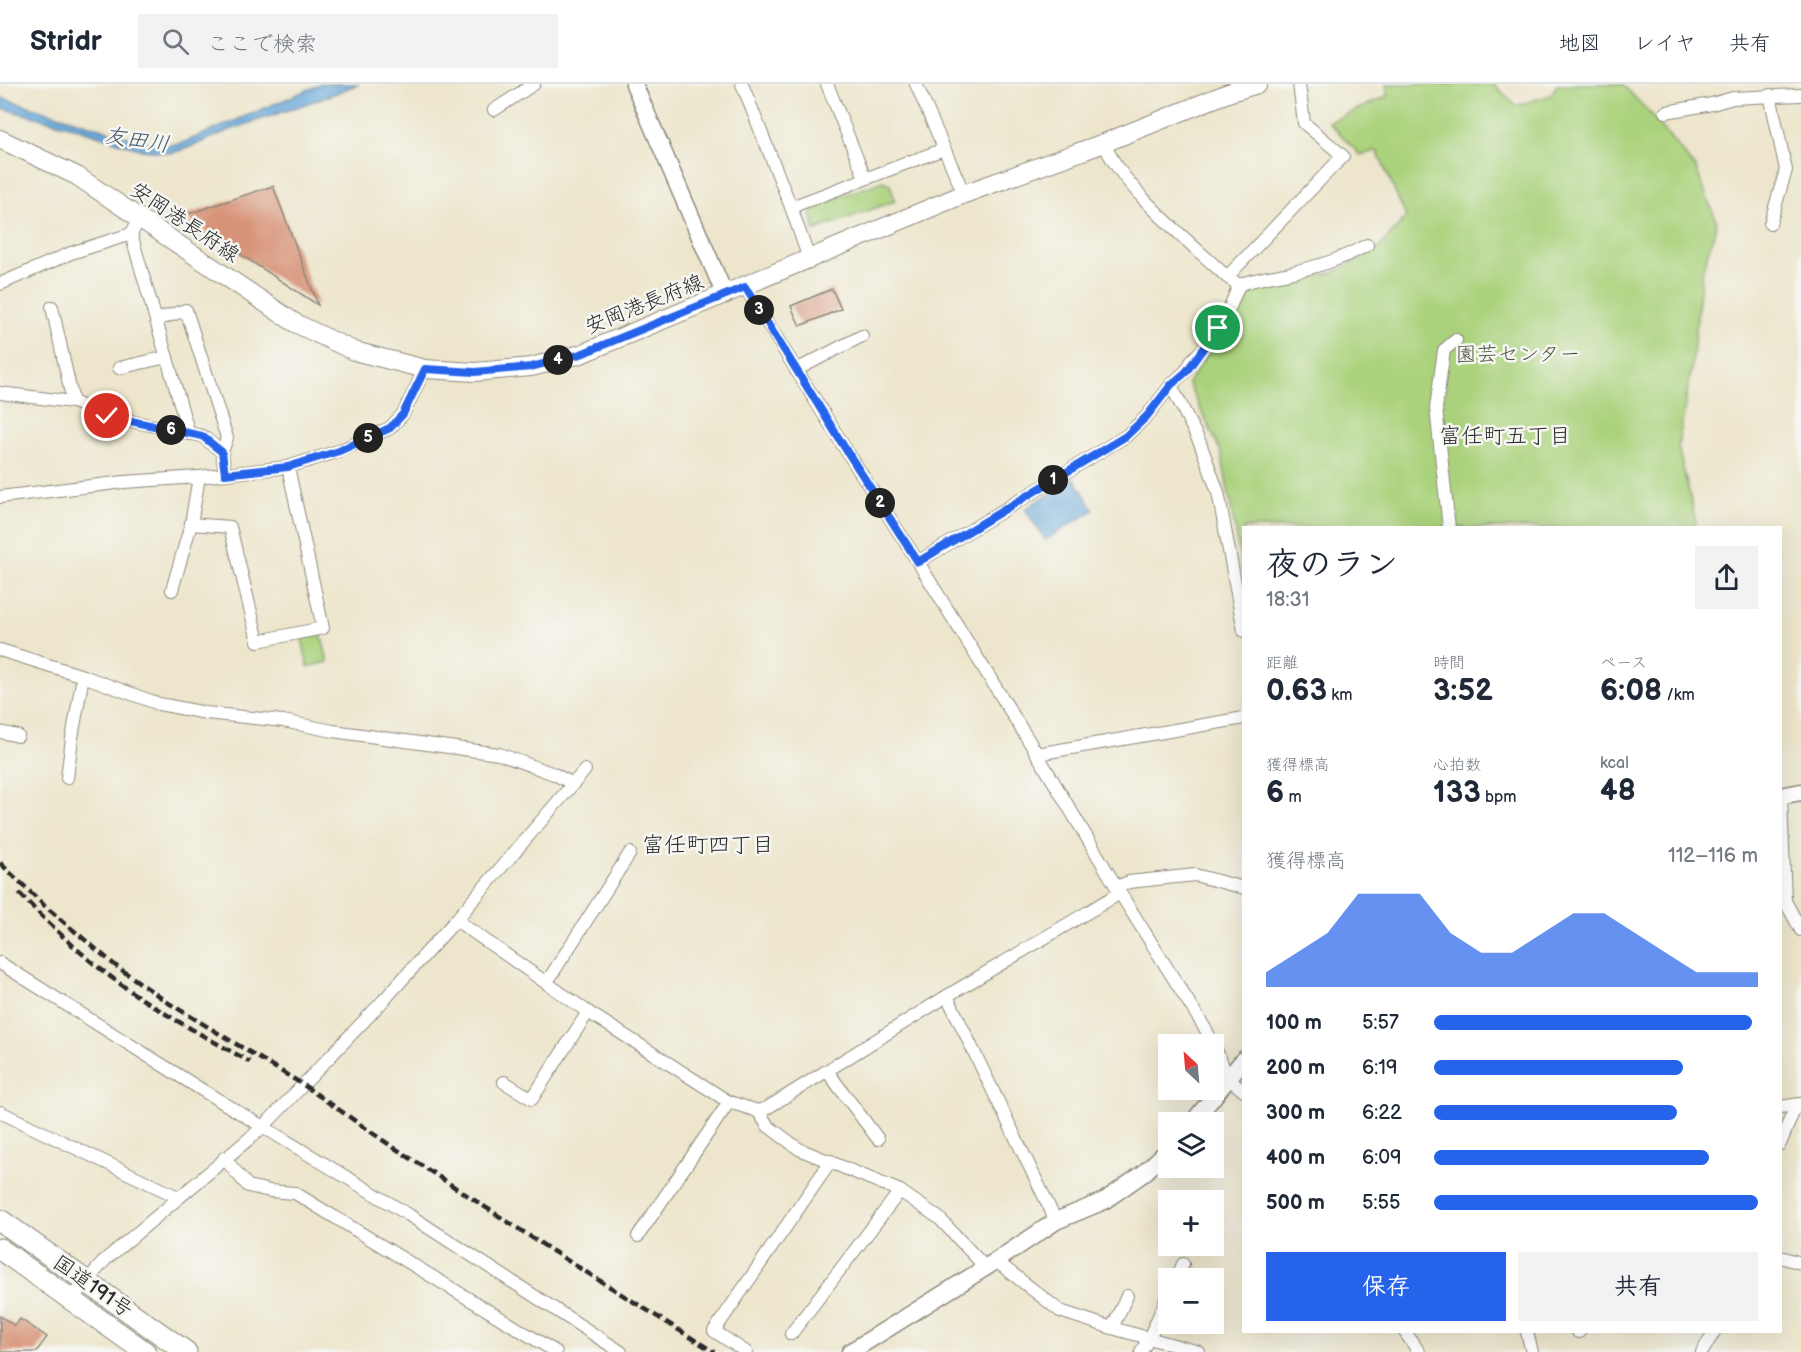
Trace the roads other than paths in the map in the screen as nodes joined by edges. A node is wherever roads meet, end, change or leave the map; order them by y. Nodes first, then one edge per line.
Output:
1 (534, 84) edge
2 (634, 84) edge
3 (742, 84) edge
4 (828, 84) edge
5 (916, 84) edge
6 (1257, 84) edge
7 (1299, 84) edge
8 (1801, 94) edge
9 (1770, 96) junction
10 (494, 110) dead end
11 (1666, 112) dead end
12 (0, 139) edge
13 (1104, 143) junction
14 (944, 149) junction
15 (865, 178) junction
16 (964, 194) junction
17 (791, 207) junction
18 (1770, 224) dead end
19 (135, 226) junction
20 (1367, 245) dead end
21 (809, 259) junction
22 (1227, 277) junction
23 (1, 279) edge
24 (1239, 285) junction
25 (745, 287) junction
26 (725, 295) junction
27 (52, 307) dead end
28 (156, 320) junction
29 (862, 336) dead end
30 (1456, 339) dead end
31 (167, 357) junction
32 (119, 368) dead end
33 (425, 369) junction
34 (796, 370) junction
35 (1171, 385) junction
36 (0, 393) edge
37 (73, 402) junction
38 (189, 434) junction
39 (222, 452) junction
40 (288, 467) junction
41 (225, 474) junction
42 (199, 477) junction
43 (0, 497) edge
44 (191, 524) junction
45 (1449, 526) edge
46 (918, 562) junction
47 (172, 590) dead end
48 (1242, 620) edge
49 (0, 650) edge
50 (83, 676) junction
51 (1242, 718) edge
52 (0, 732) edge
53 (18, 736) dead end
54 (1037, 754) junction
55 (585, 770) dead end
56 (67, 778) dead end
57 (573, 784) junction
58 (1801, 792) edge
59 (1782, 796) edge
60 (1782, 822) edge
61 (630, 853) dead end
62 (1242, 887) edge
63 (1118, 890) junction
64 (456, 920) junction
65 (1801, 930) edge
66 (0, 963) edge
67 (547, 982) junction
68 (947, 996) junction
69 (588, 1012) junction
70 (1208, 1034) edge
71 (1242, 1061) edge
72 (1224, 1069) edge
73 (827, 1071) junction
74 (1228, 1078) junction
75 (504, 1082) dead end
76 (1242, 1089) edge
77 (729, 1102) junction
78 (1798, 1104) edge
79 (1782, 1107) edge
80 (758, 1111) junction
81 (0, 1112) edge
82 (1201, 1112) edge
83 (263, 1127) junction
84 (878, 1139) dead end
85 (1782, 1140) edge
86 (224, 1158) junction
87 (1158, 1160) edge
88 (831, 1161) junction
89 (900, 1191) junction
90 (178, 1197) junction
91 (0, 1220) edge
92 (1056, 1221) junction
93 (638, 1236) dead end
94 (0, 1249) edge
95 (1782, 1257) edge
96 (1800, 1261) edge
97 (990, 1264) junction
98 (1183, 1264) dead end
99 (1181, 1268) edge
100 (86, 1281) junction
101 (1127, 1296) dead end
102 (71, 1299) junction
103 (1158, 1318) edge
104 (1112, 1328) junction
105 (1406, 1333) edge
106 (1527, 1333) edge
107 (1713, 1333) edge
108 (791, 1334) dead end
109 (1149, 1338) junction
110 (146, 1352) edge
111 (186, 1352) edge
112 (556, 1352) edge
113 (621, 1352) edge
114 (746, 1352) edge
115 (850, 1352) edge
116 (1141, 1352) edge
117 (1199, 1352) edge
118 (1419, 1352) edge
119 (1532, 1352) edge
120 (1702, 1352) edge

1 - 10 street
2 - 26 street
3 - 17 street
4 - 15 street
5 - 14 street
6 - 13 main road, 安岡港長府線
7 - 22 street
8 - 9 street
9 - 11 street
9 - 18 street
12 - 19 main road, 安岡港長府線
13 - 16 main road, 安岡港長府線
13 - 22 street
14 - 15 street
14 - 16 street
15 - 17 street
16 - 21 main road, 安岡港長府線
17 - 21 street
19 - 23 street
19 - 28 street
19 - 33 main road, 安岡港長府線
20 - 24 street
21 - 25 main road, 安岡港長府線
22 - 24 street
24 - 35 street
25 - 26 main road, 安岡港長府線
25 - 34 street
26 - 33 main road, 安岡港長府線
27 - 37 street
28 - 31 street
28 - 39 street
29 - 34 street
30 - 45 street
31 - 32 street
31 - 38 street
33 - 40 street
34 - 46 street
35 - 46 street
35 - 48 street
36 - 37 street
37 - 38 street
38 - 39 street
39 - 41 street
40 - 41 street
40 - 44 street
41 - 42 street
42 - 43 street
42 - 44 street
44 - 47 street
46 - 54 street
49 - 50 street
50 - 56 street
50 - 57 street
51 - 54 street
52 - 53 street
54 - 63 street
55 - 57 street
57 - 64 street
58 - 59 street
60 - 65 street
61 - 67 street
62 - 63 street
63 - 68 street
63 - 70 street
64 - 67 street
64 - 83 street
66 - 83 street
67 - 69 street
68 - 73 street
68 - 92 street
69 - 75 street
69 - 77 street
71 - 74 street
72 - 74 street
73 - 80 street
73 - 84 street
74 - 76 street
74 - 82 street
77 - 80 street
77 - 93 street
78 - 79 street
78 - 85 street
80 - 88 street
81 - 90 street
83 - 86 street
83 - 113 street
86 - 90 street
86 - 112 street
87 - 92 street
88 - 89 street
88 - 114 street
89 - 97 street
89 - 108 street
90 - 100 street
91 - 100 highway, 国道191号
92 - 97 street
94 - 102 highway, 国道191号
95 - 96 street
97 - 104 street
97 - 115 street
98 - 99 street
100 - 102 street
100 - 111 highway, 国道191号
101 - 104 street
102 - 110 highway, 国道191号
103 - 109 street
104 - 109 street
105 - 118 street
106 - 119 street
107 - 120 street
109 - 116 street
109 - 117 street

